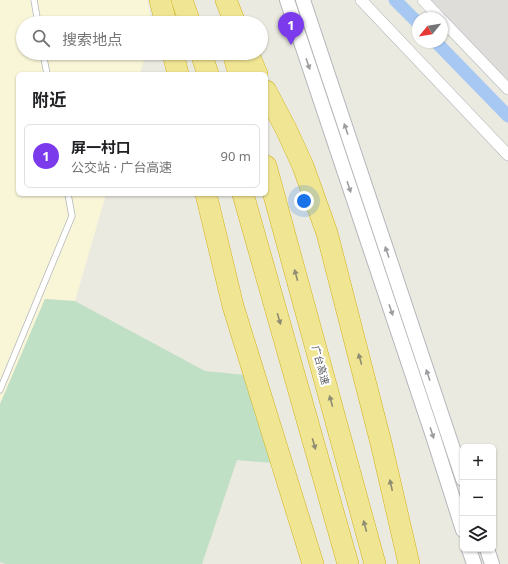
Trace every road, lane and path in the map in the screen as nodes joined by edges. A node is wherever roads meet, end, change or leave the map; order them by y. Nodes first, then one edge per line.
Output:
1 (34, 0) edge
2 (160, 0) edge
3 (182, 0) edge
4 (215, 0) edge
5 (226, 0) edge
6 (287, 0) edge
7 (303, 0) edge
8 (361, 0) edge
9 (423, 0) edge
10 (434, 12) edge
11 (37, 16) edge
12 (164, 16) edge
13 (188, 16) edge
14 (221, 16) edge
15 (232, 16) edge
16 (448, 26) edge
17 (45, 60) edge
18 (175, 60) edge
19 (203, 60) edge
20 (235, 60) edge
21 (251, 60) edge
22 (47, 72) edge
23 (178, 72) edge
24 (207, 72) edge
25 (238, 72) edge
26 (256, 72) edge
27 (508, 89) edge
28 (268, 95) edge
29 (508, 155) edge
30 (268, 173) edge
31 (68, 196) edge
32 (206, 196) edge
33 (244, 196) edge
34 (0, 390) edge
35 (460, 470) edge
36 (460, 521) edge
37 (470, 552) edge
38 (487, 552) edge
39 (313, 564) edge
40 (348, 564) edge
41 (375, 564) edge
42 (409, 564) edge
43 (474, 564) edge
44 (492, 564) edge

1 - 11 lane
2 - 12 highway
3 - 13 highway
4 - 14 highway
5 - 15 highway
6 -> 36 street
35 -> 7 street
8 - 29 street
9 - 10 street
16 - 27 street
17 - 22 lane
18 - 23 highway
19 - 24 highway
20 - 25 highway
21 - 26 highway
42 -> 28 highway
41 -> 30 highway, 广台高速
31 - 34 lane
32 - 39 highway
33 -> 40 highway
37 - 43 street
38 - 44 street

